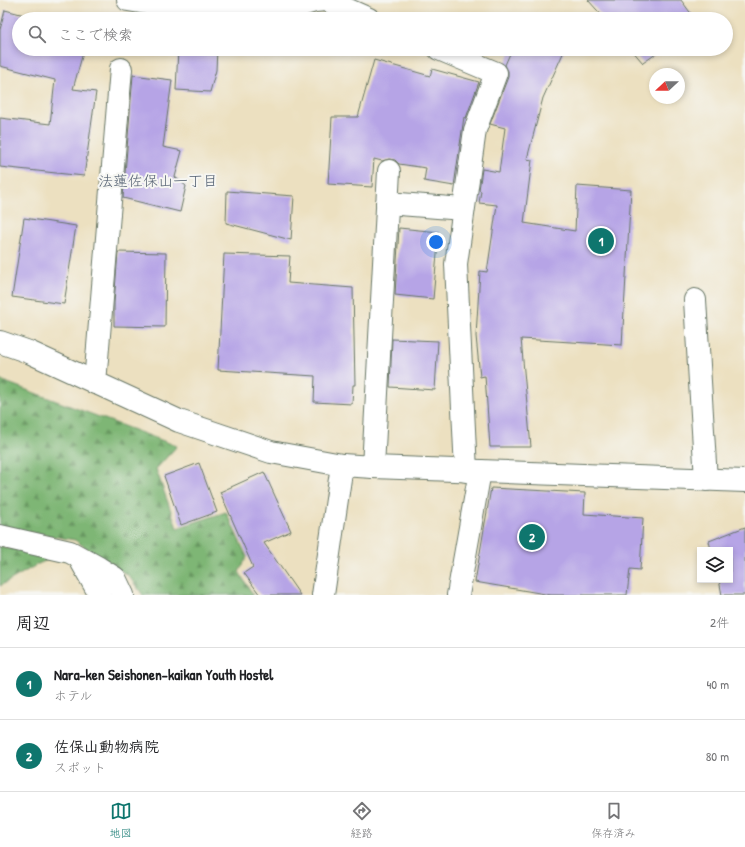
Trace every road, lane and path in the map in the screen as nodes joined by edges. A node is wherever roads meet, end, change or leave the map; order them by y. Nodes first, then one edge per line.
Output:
1 (128, 0) edge
2 (354, 12) edge
3 (456, 56) edge
4 (121, 69) dead end
5 (389, 171) dead end
6 (387, 203) junction
7 (463, 209) junction
8 (696, 300) dead end
9 (0, 342) edge
10 (95, 383) junction
11 (342, 465) junction
12 (373, 467) junction
13 (473, 471) junction
14 (706, 480) junction
15 (745, 481) edge
16 (0, 536) edge
17 (80, 559) junction
18 (100, 595) edge
19 (123, 595) edge
20 (323, 595) edge
21 (458, 595) edge

1 - 2 street
3 - 7 street
4 - 10 street
5 - 6 street
6 - 7 street
6 - 12 street
7 - 13 street
8 - 14 street
9 - 10 street
10 - 11 street
11 - 12 street
11 - 20 street
12 - 13 street
13 - 14 street
13 - 21 street
14 - 15 street
16 - 17 street
17 - 18 street
17 - 19 street

